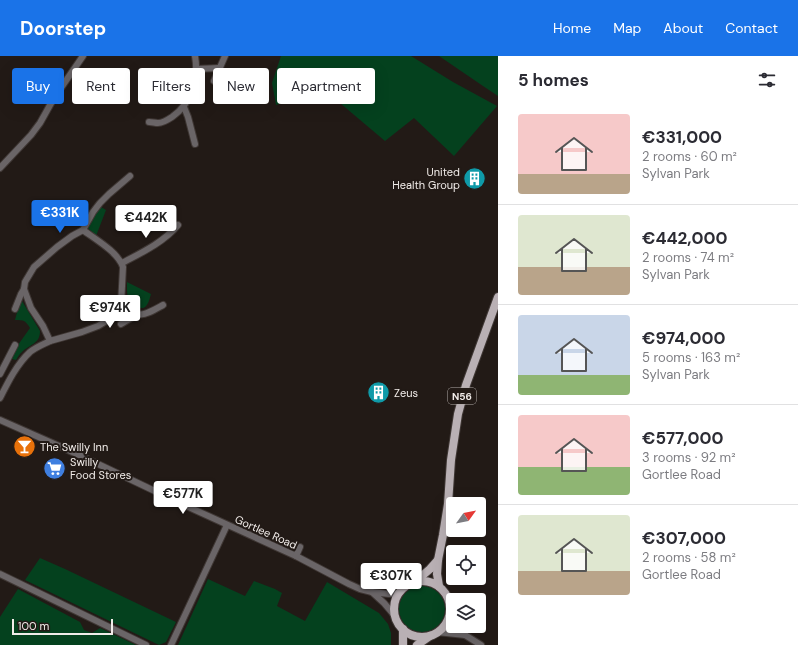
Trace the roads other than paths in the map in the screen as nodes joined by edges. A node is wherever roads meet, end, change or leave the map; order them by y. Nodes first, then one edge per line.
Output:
1 (83, 56) edge
2 (195, 56) edge
3 (225, 56) edge
4 (196, 68) edge
5 (220, 68) edge
6 (186, 104) edge
7 (184, 107) junction
8 (149, 122) dead end
9 (195, 144) dead end
10 (0, 168) edge
11 (130, 176) dead end
12 (178, 225) dead end
13 (83, 230) junction
14 (122, 263) junction
15 (24, 289) junction
16 (498, 297) edge
17 (121, 305) junction
18 (163, 305) dead end
19 (16, 309) dead end
20 (138, 314) junction
21 (121, 324) dead end
22 (50, 341) junction
23 (15, 345) dead end
24 (7, 361) junction
25 (18, 366) junction
26 (0, 374) edge
27 (0, 398) edge
28 (0, 420) edge
29 (226, 525) junction
30 (300, 547) dead end
31 (296, 556) junction
32 (438, 560) junction
33 (0, 574) edge
34 (416, 581) junction
35 (439, 586) junction
36 (372, 592) junction
37 (399, 593) junction
38 (446, 595) edge
39 (395, 616) junction
40 (446, 623) edge
41 (403, 629) junction
42 (434, 634) junction
43 (465, 635) joint
44 (146, 645) edge
45 (172, 645) edge
46 (403, 645) edge
47 (417, 645) edge
48 (481, 645) edge

1 - 10 street
2 - 4 street
3 - 5 street
6 - 7 street
7 - 8 street
7 - 9 street
11 - 13 street
12 - 14 street
13 - 14 street
13 - 15 street
14 - 17 street
15 - 19 street
15 - 22 street
16 - 32 main road, N56
17 - 20 street
17 - 22 street
18 - 20 street
20 - 21 street
22 - 25 street
23 - 24 street
24 - 25 street
24 - 26 street
25 - 27 street
28 - 29 street, Gortlee Road
29 - 31 street, Gortlee Road
29 - 45 street
30 - 31 street
31 - 36 street, Gortlee Road
32 - 34 main road
32 - 35 main road, N56
33 - 44 street
34 - 35 main road
34 - 37 main road
35 - 38 main road, N56
36 - 37 street, Gortlee Road
36 - 39 street, Gortlee Road
37 - 39 main road
39 - 41 main road
40 - 42 main road, N56
41 - 42 main road
41 - 46 main road
42 - 43 street
42 - 47 main road, N56
43 - 48 street

